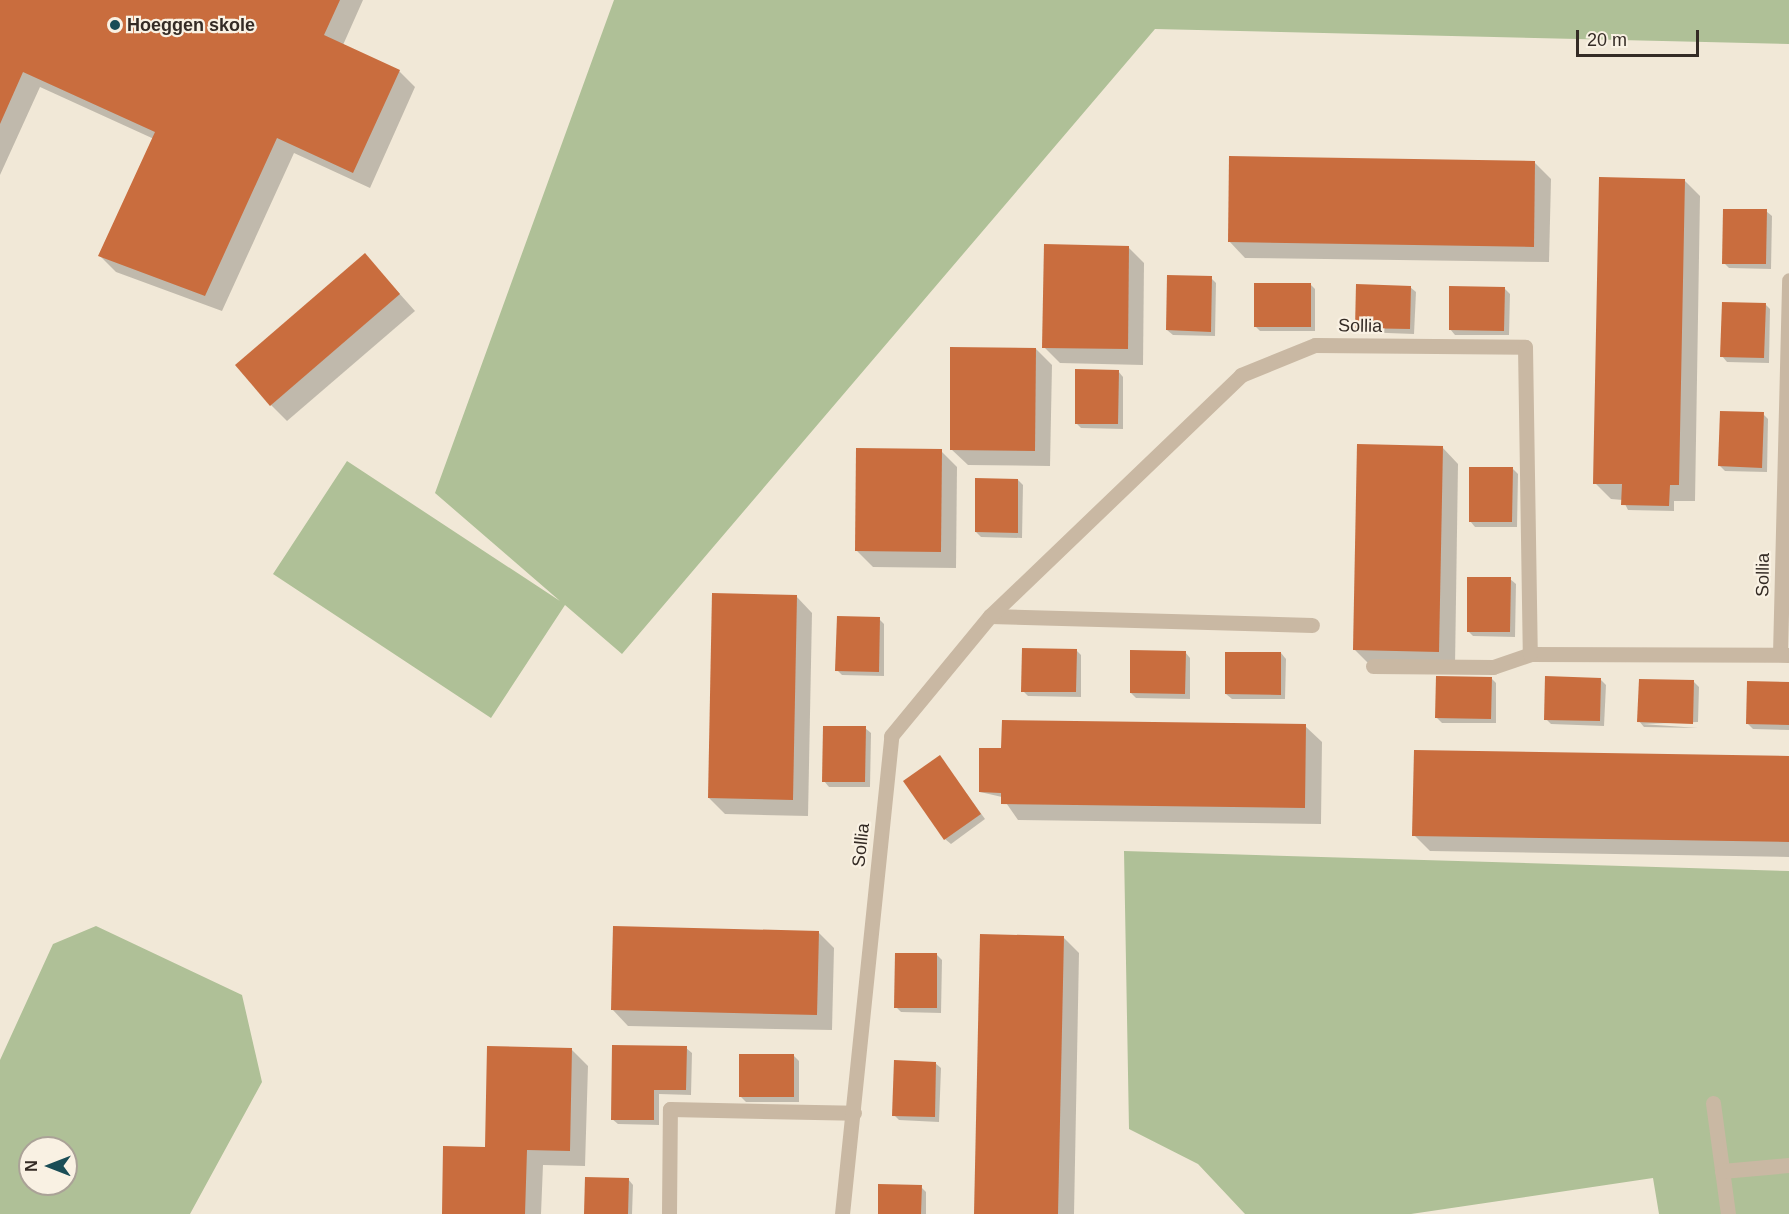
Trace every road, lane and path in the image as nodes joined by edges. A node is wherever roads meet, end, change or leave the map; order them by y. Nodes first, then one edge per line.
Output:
1 (1789, 280) edge
2 (990, 615) junction
3 (1312, 625) dead end
4 (1530, 654) junction
5 (1785, 655) edge
6 (1372, 666) dead end
7 (1713, 1103) dead end
8 (854, 1113) junction
9 (1789, 1165) edge
10 (1722, 1171) junction
11 (669, 1214) edge
12 (842, 1214) edge
13 (1728, 1214) edge

1 - 5 lane, Sollia
2 - 3 lane
2 - 4 lane, Sollia
2 - 8 lane, Sollia
4 - 5 lane, Sollia
4 - 6 lane, Sollia
7 - 10 lane
8 - 11 lane
8 - 12 lane, Sollia
9 - 10 lane
10 - 13 lane

